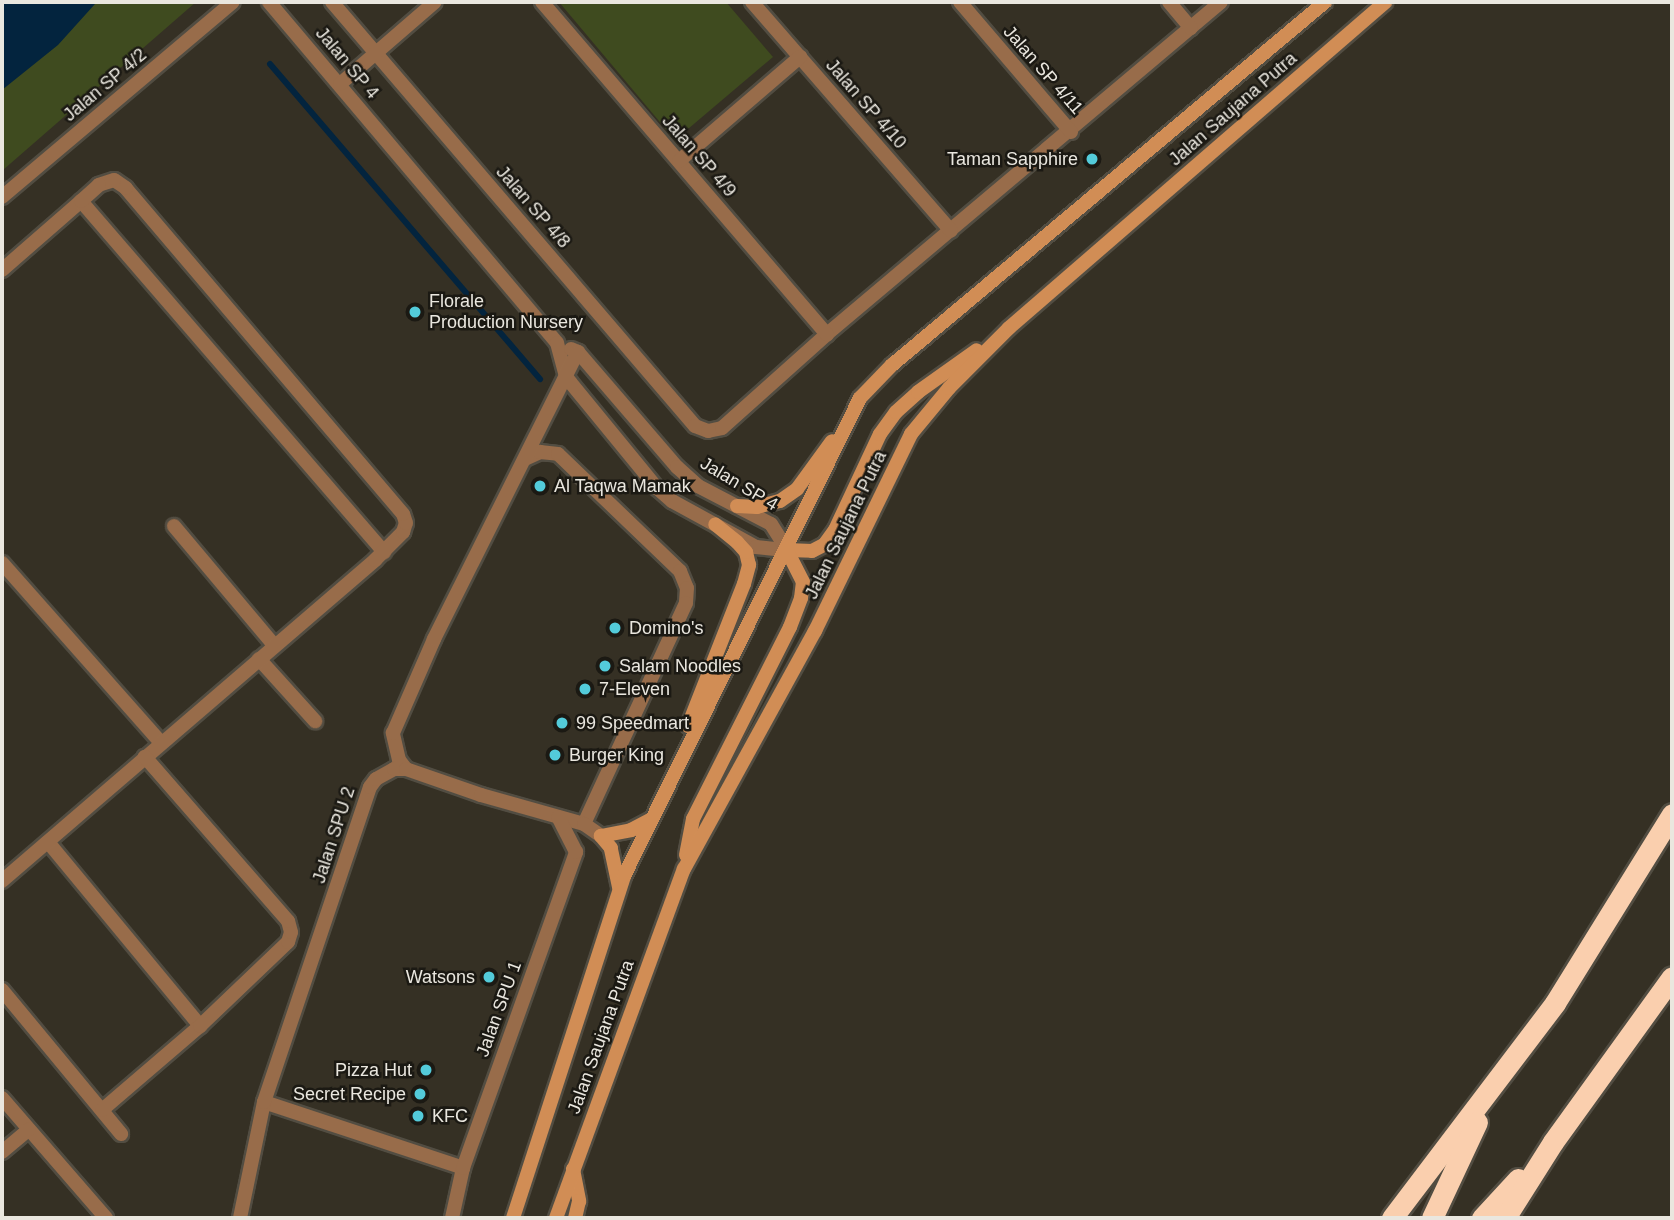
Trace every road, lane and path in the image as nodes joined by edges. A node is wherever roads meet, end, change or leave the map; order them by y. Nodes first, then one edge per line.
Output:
1 (233, 2) edge
2 (270, 2) edge
3 (332, 2) edge
4 (435, 2) edge
5 (542, 2) edge
6 (752, 2) edge
7 (960, 2) edge
8 (1170, 2) edge
9 (1221, 2) edge
10 (1325, 2) edge
11 (1385, 2) edge
12 (1191, 27) junction
13 (376, 54) junction
14 (800, 57) junction
15 (340, 84) junction
16 (1071, 132) junction
17 (679, 162) junction
18 (2, 197) edge
19 (81, 201) junction
20 (951, 231) junction
21 (2, 271) edge
22 (1009, 327) junction
23 (827, 334) junction
24 (557, 344) junction
25 (578, 352) junction
26 (566, 377) junction
27 (853, 411) junction
28 (525, 459) junction
29 (737, 506) junction
30 (715, 524) junction
31 (174, 526) dead end
32 (787, 550) junction
33 (384, 552) junction
34 (2, 563) edge
35 (274, 645) junction
36 (259, 659) junction
37 (316, 721) dead end
38 (161, 744) junction
39 (145, 757) junction
40 (406, 769) junction
41 (660, 799) junction
42 (1672, 814) edge
43 (558, 817) junction
44 (650, 820) junction
45 (584, 824) junction
46 (600, 835) junction
47 (48, 842) junction
48 (576, 852) junction
49 (684, 869) junction
50 (2, 881) edge
51 (620, 889) junction
52 (1672, 977) edge
53 (2, 990) edge
54 (200, 1026) junction
55 (1491, 1089) junction
56 (2, 1098) edge
57 (264, 1102) junction
58 (103, 1110) junction
59 (29, 1129) junction
60 (121, 1134) dead end
61 (1553, 1142) junction
62 (2, 1152) edge
63 (463, 1168) junction
64 (573, 1168) junction
65 (106, 1218) edge
66 (240, 1218) edge
67 (452, 1218) edge
68 (513, 1218) edge
69 (556, 1218) edge
70 (575, 1218) edge
71 (1392, 1218) edge
72 (1432, 1218) edge
73 (1482, 1218) edge
74 (1505, 1218) edge

1 - 18 street, Jalan SP 4/2
2 - 15 street, Jalan SP 4
3 - 13 street, Jalan SP 4/8
4 - 13 street
5 - 17 street, Jalan SP 4/9
6 - 14 street, Jalan SP 4/10
7 - 16 street, Jalan SP 4/11
8 - 12 street
9 - 12 street
10 - 27 main road, Jalan Saujana Putra
11 - 22 main road, Jalan Saujana Putra
12 - 16 street
13 - 15 street
13 - 23 street, Jalan SP 4/8
14 - 17 street
14 - 20 street, Jalan SP 4/10
15 - 24 street, Jalan SP 4
16 - 20 street
17 - 23 street, Jalan SP 4/9
19 - 21 street
19 - 33 street
19 - 33 street
20 - 23 street
22 - 32 main road
22 - 49 main road, Jalan Saujana Putra
24 - 25 street, Jalan SP 4
24 - 26 street, Jalan SP 4
25 - 26 street
25 - 29 street, Jalan SP 4
26 - 28 street
26 - 30 street, Jalan SP 4
27 - 29 main road
27 - 32 main road, Jalan Saujana Putra
28 - 40 street
28 - 45 street
29 - 32 street, Jalan SP 4
30 - 32 street, Jalan SP 4
30 - 41 main road
31 - 35 street
32 - 41 main road, Jalan Saujana Putra
32 - 49 main road
33 - 35 street
34 - 38 street
35 - 36 street
36 - 37 street
36 - 38 street
38 - 39 street
39 - 47 street
39 - 54 street
40 - 43 street
40 - 57 street, Jalan SPU 2
41 - 44 main road, Jalan Saujana Putra
42 - 55 highway
43 - 45 street
43 - 48 street
44 - 46 main road
44 - 51 main road, Jalan Saujana Putra
45 - 46 street
46 - 48 street
46 - 51 main road
47 - 50 street
47 - 54 street
48 - 63 street, Jalan SPU 1
49 - 64 main road, Jalan Saujana Putra
51 - 68 main road, Jalan Saujana Putra
52 - 61 highway
53 - 58 street
54 - 58 street
55 - 71 highway
55 - 72 highway
56 - 59 street
57 - 63 street
57 - 66 street, Jalan SPU 2
58 - 60 street
59 - 62 street
59 - 65 street
61 - 73 highway
61 - 74 highway
63 - 67 street, Jalan SPU 1
64 - 69 main road, Jalan Saujana Putra
64 - 70 main road

